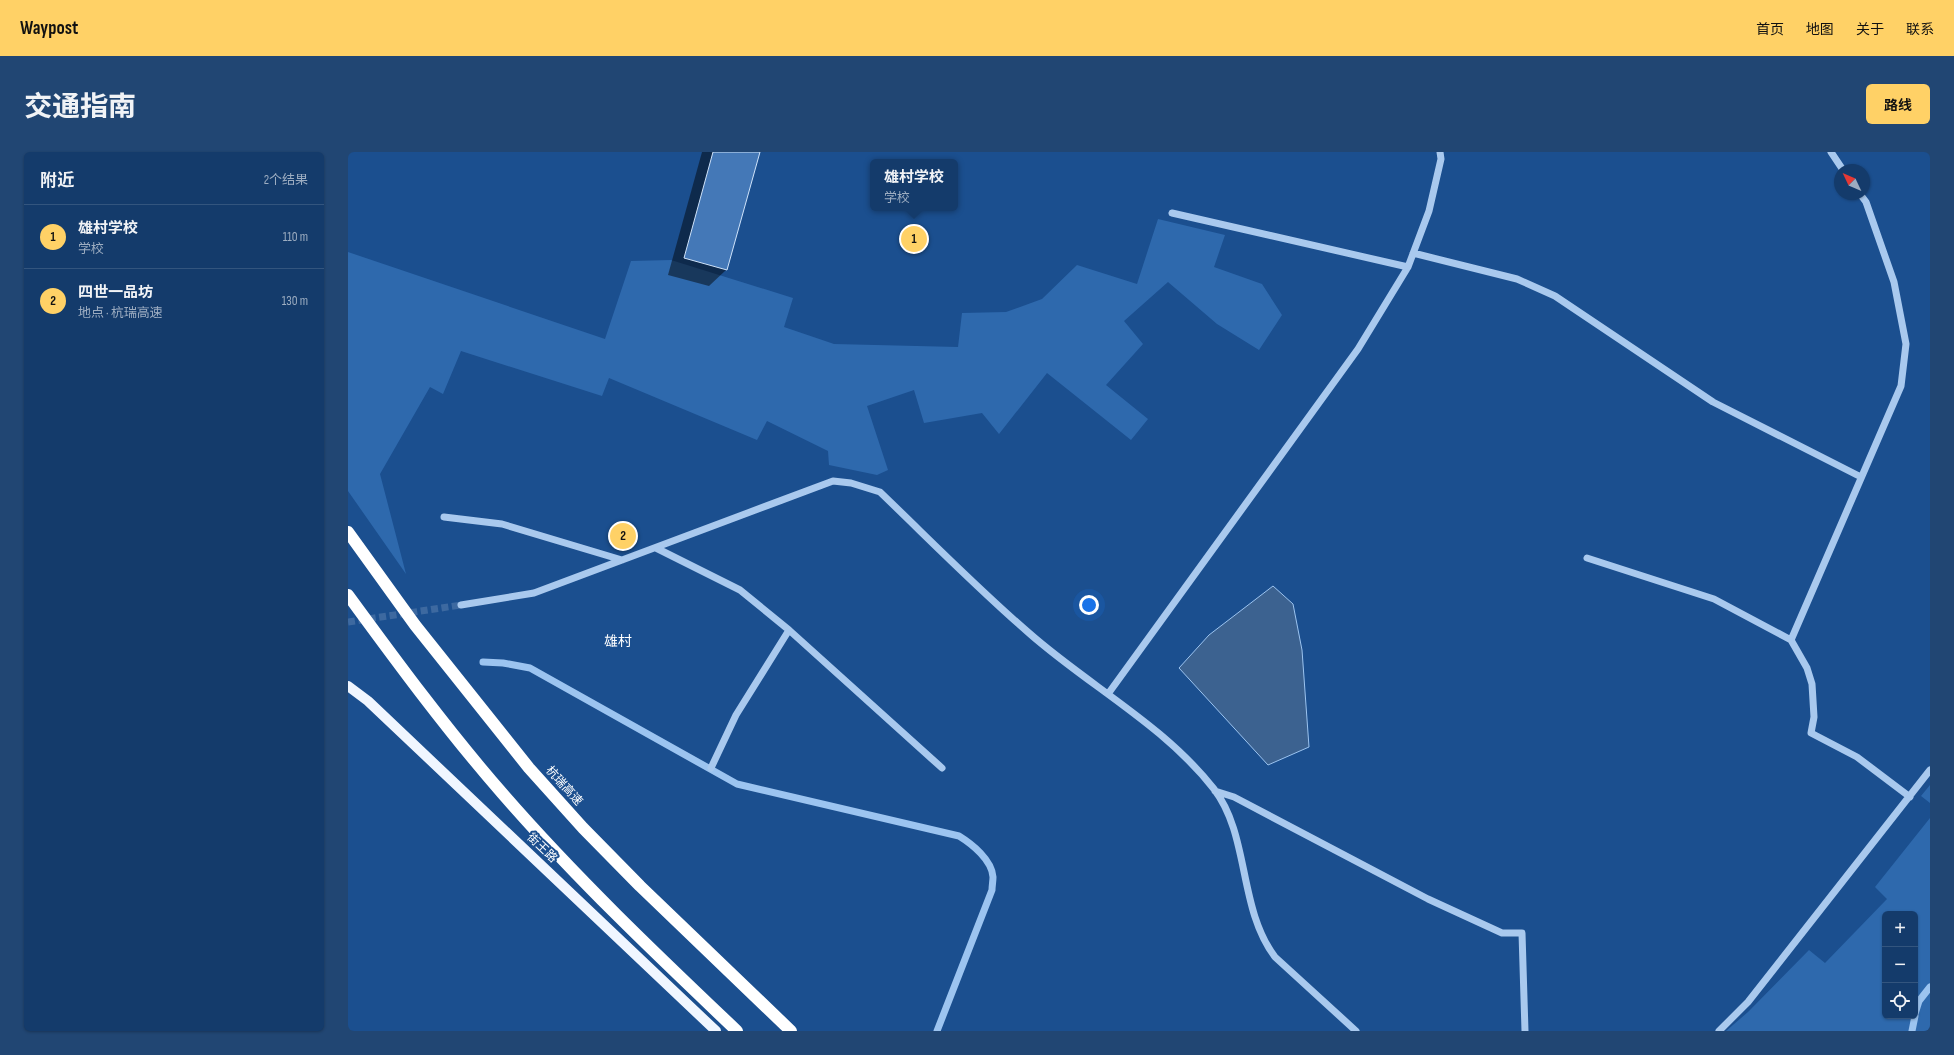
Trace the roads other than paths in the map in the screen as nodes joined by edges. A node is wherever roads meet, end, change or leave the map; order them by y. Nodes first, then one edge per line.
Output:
1 (1440, 152) edge
2 (1831, 152) edge
3 (1839, 164) edge
4 (1864, 200) edge
5 (1172, 213) dead end
6 (1414, 253) junction
7 (1408, 267) junction
8 (1861, 477) junction
9 (444, 517) dead end
10 (348, 532) edge
11 (656, 548) junction
12 (1588, 558) dead end
13 (622, 560) junction
14 (348, 595) edge
15 (461, 605) tunnel mouth
16 (789, 630) junction
17 (1791, 640) junction
18 (348, 686) edge
19 (1108, 694) junction
20 (711, 768) dead end
21 (942, 768) dead end
22 (1930, 770) edge
23 (1215, 790) junction
24 (1910, 797) junction
25 (716, 1031) edge
26 (737, 1031) edge
27 (791, 1031) edge
28 (1356, 1031) edge
29 (1525, 1031) edge
30 (1719, 1031) edge

1 - 6 street
2 - 3 street
4 - 8 street
5 - 7 street
6 - 7 street
6 - 8 street
7 - 19 street
8 - 17 street
9 - 13 street
10 - 27 highway, 杭瑞高速
11 - 13 street
11 - 16 street
11 - 19 street
12 - 17 street
13 - 15 street
14 - 26 highway
16 - 20 street
16 - 21 street
17 - 24 street
18 - 25 main road, 街王路
19 - 23 street
22 - 24 street
23 - 28 street
23 - 29 street
24 - 30 street

